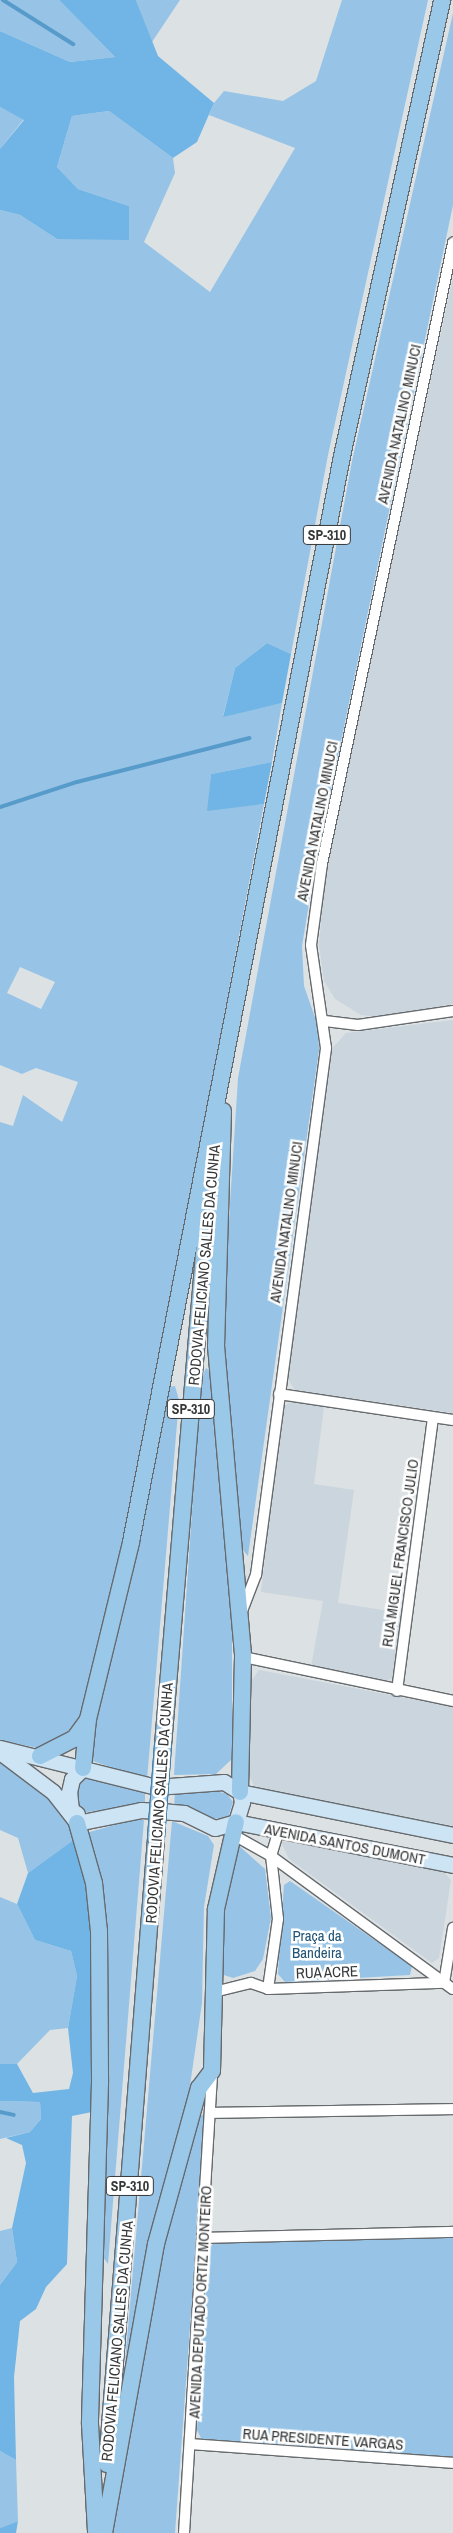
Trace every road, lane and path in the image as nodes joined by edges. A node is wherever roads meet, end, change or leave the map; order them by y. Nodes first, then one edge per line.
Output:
1 (442, 0) edge
2 (453, 244) edge
3 (453, 1011) edge
4 (325, 1021) junction
5 (224, 1073) junction
6 (279, 1394) junction
7 (433, 1419) junction
8 (453, 1420) edge
9 (240, 1616) junction
10 (243, 1658) junction
11 (397, 1690) junction
12 (453, 1701) edge
13 (88, 1719) junction
14 (0, 1748) edge
15 (0, 1752) edge
16 (40, 1756) junction
17 (83, 1768) junction
18 (240, 1792) junction
19 (74, 1816) junction
20 (234, 1828) junction
21 (278, 1833) junction
22 (453, 1835) edge
23 (271, 1856) junction
24 (453, 1865) edge
25 (453, 1928) edge
26 (448, 1986) edge
27 (268, 1989) junction
28 (214, 1992) junction
29 (212, 2071) junction
30 (453, 2109) edge
31 (210, 2113) junction
32 (453, 2232) edge
33 (205, 2238) junction
34 (192, 2444) junction
35 (453, 2463) edge
36 (96, 2533) edge
37 (102, 2533) edge
38 (184, 2533) edge

1 - 5 main road, SP-310
2 - 4 street, AVENIDA NATALINO MINUCI
3 - 4 street
4 - 6 street, AVENIDA NATALINO MINUCI
5 - 9 main road
5 - 13 main road
5 - 37 main road, RODOVIA FELICIANO SALLES DA CUNHA / SP-310, bridge
6 - 7 street
6 - 9 street, AVENIDA NATALINO MINUCI
7 - 8 street
7 - 11 street, RUA MIGUEL FRANCISCO JULIO
9 - 10 main road
10 - 11 street
10 - 18 main road
11 - 12 street
13 - 16 main road
13 - 17 main road
14 - 16 main road, AVENIDA SANTOS DUMONT
15 - 19 main road
16 - 17 main road, AVENIDA SANTOS DUMONT
17 - 18 main road, AVENIDA SANTOS DUMONT
17 - 19 main road
18 - 20 main road
18 - 22 main road, AVENIDA SANTOS DUMONT
19 - 20 main road
19 - 36 main road
20 - 21 main road, AVENIDA SANTOS DUMONT
20 - 23 street
20 - 28 main road
21 - 23 street
21 - 24 main road, AVENIDA SANTOS DUMONT
23 - 26 street
23 - 27 street
25 - 26 street
26 - 27 street, RUA ACRE
27 - 28 street, RUA ACRE
28 - 29 main road
29 - 31 street, AVENIDA DEPUTADO ORTIZ MONTEIRO
29 - 37 main road
30 - 31 street
31 - 33 street, AVENIDA DEPUTADO ORTIZ MONTEIRO
32 - 33 street
33 - 34 street, AVENIDA DEPUTADO ORTIZ MONTEIRO
34 - 35 street, RUA PRESIDENTE VARGAS
34 - 38 street, AVENIDA DEPUTADO ORTIZ MONTEIRO

